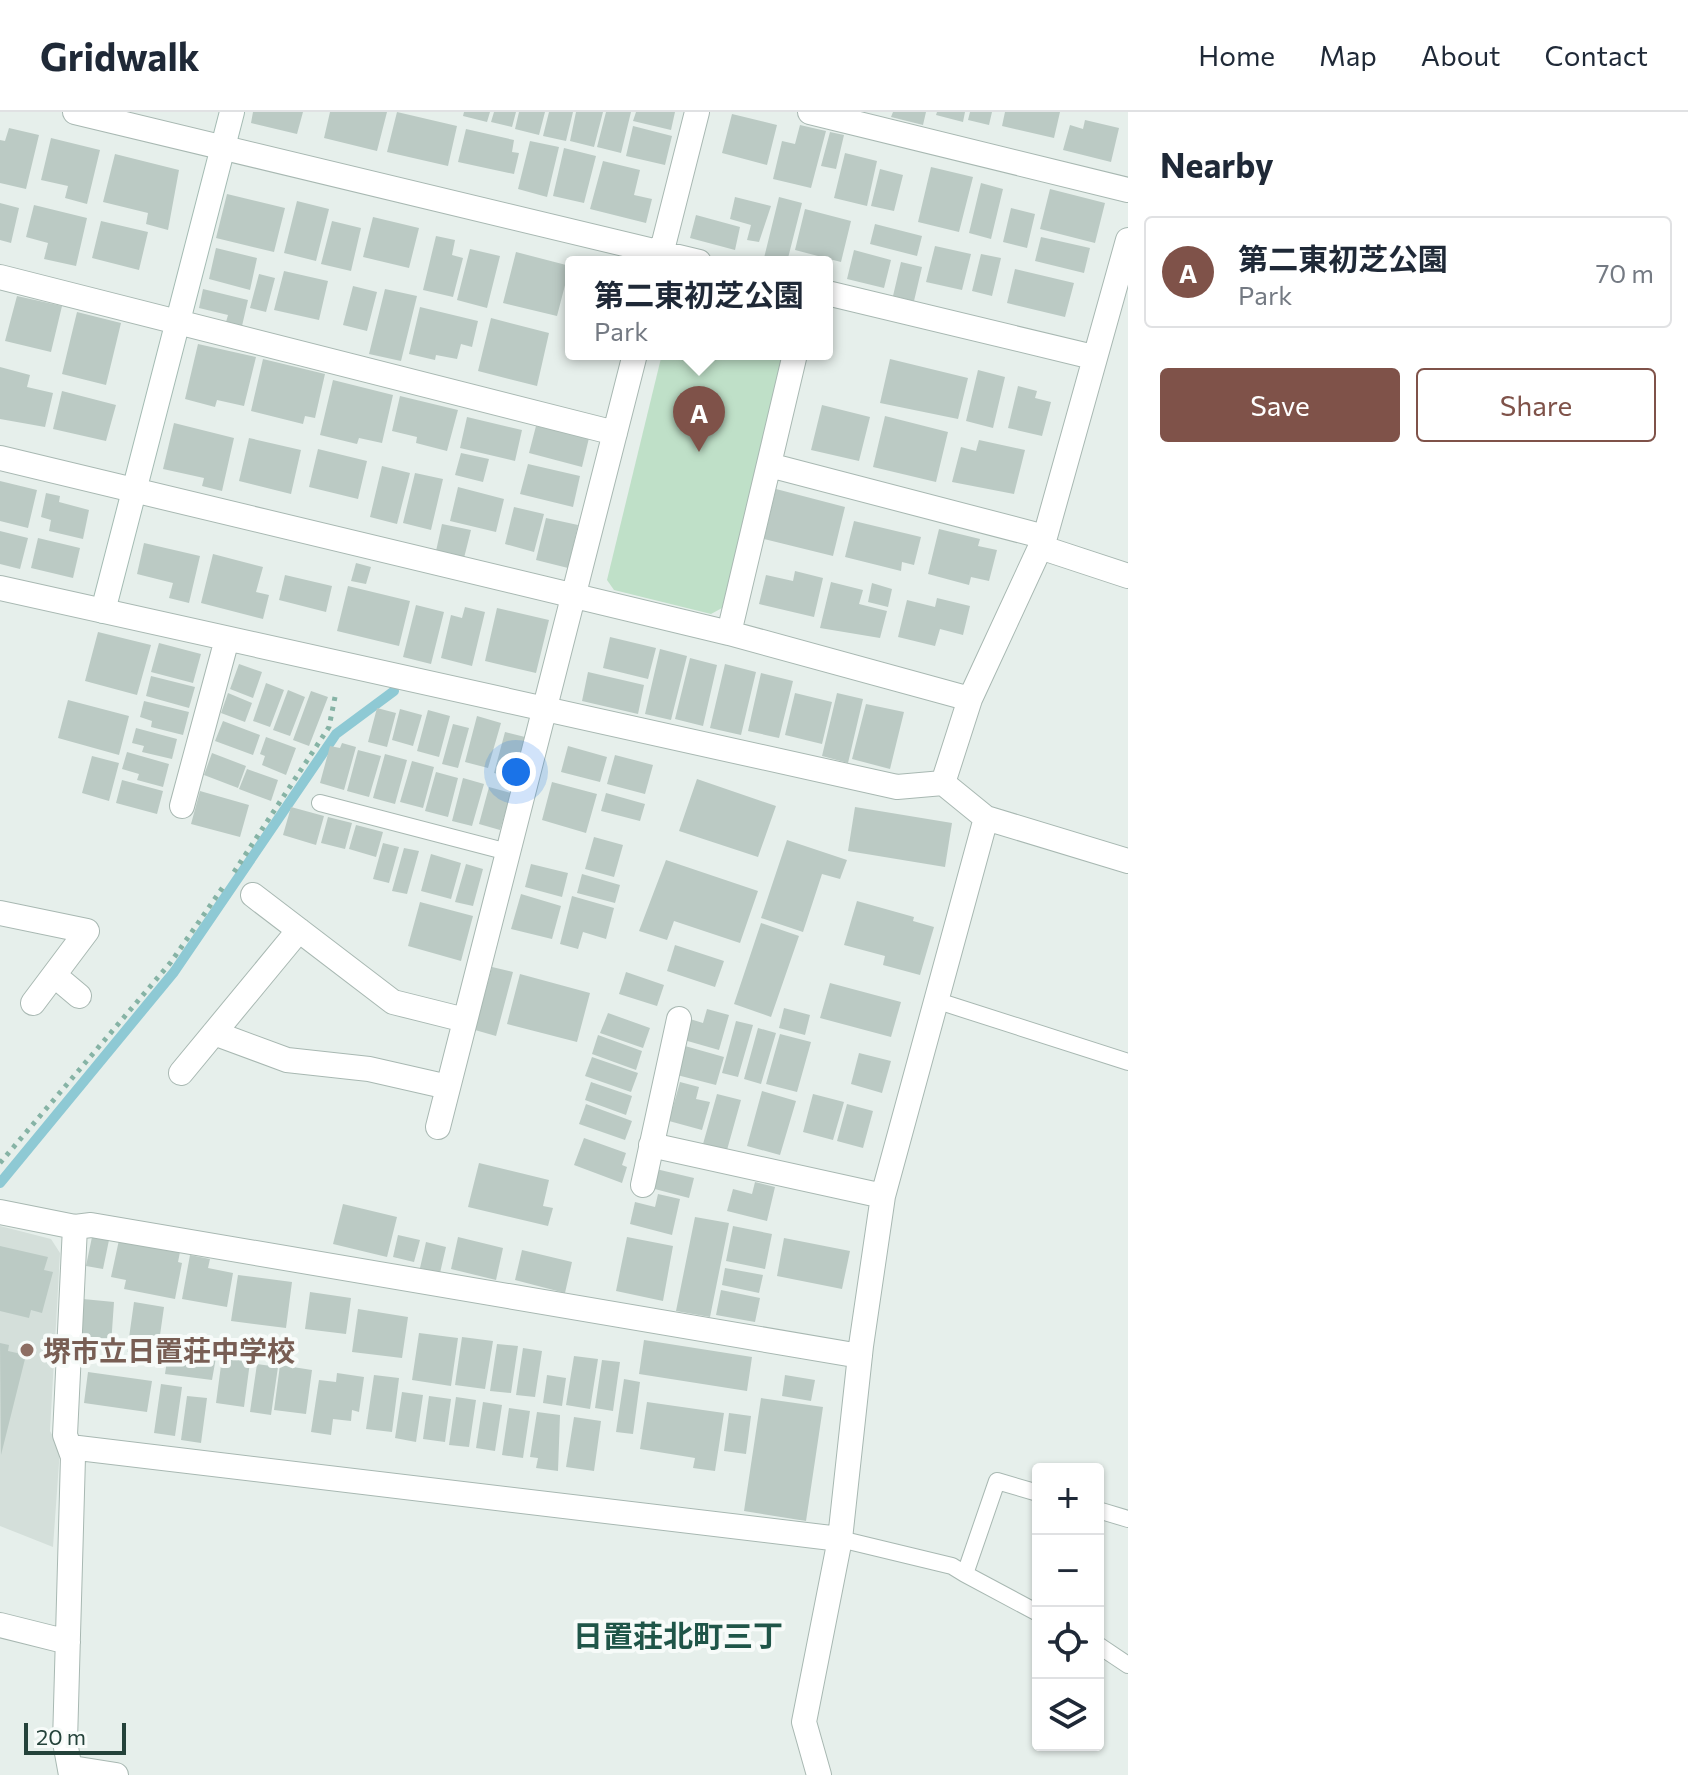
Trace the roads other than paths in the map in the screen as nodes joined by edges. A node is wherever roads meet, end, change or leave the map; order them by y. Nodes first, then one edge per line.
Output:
1 (75, 112) edge
2 (232, 112) edge
3 (697, 112) edge
4 (810, 112) edge
5 (223, 149) junction
6 (1128, 190) edge
7 (1128, 240) edge
8 (656, 256) edge
9 (660, 256) edge
10 (0, 277) edge
11 (833, 294) edge
12 (181, 322) junction
13 (1093, 357) junction
14 (633, 360) edge
15 (794, 360) edge
16 (615, 433) junction
17 (0, 458) edge
18 (769, 465) junction
19 (135, 491) junction
20 (1043, 542) junction
21 (1128, 576) edge
22 (0, 588) edge
23 (573, 598) junction
24 (103, 611) junction
25 (729, 633) junction
26 (227, 639) junction
27 (970, 699) junction
28 (545, 707) junction
29 (943, 783) junction
30 (320, 803) dead end
31 (182, 806) dead end
32 (986, 818) junction
33 (508, 852) junction
34 (1128, 861) edge
35 (253, 895) dead end
36 (0, 913) edge
37 (299, 930) junction
38 (54, 975) junction
39 (79, 996) dead end
40 (935, 1000) junction
41 (33, 1003) dead end
42 (679, 1019) dead end
43 (465, 1020) junction
44 (214, 1033) junction
45 (1128, 1062) edge
46 (181, 1073) dead end
47 (448, 1087) junction
48 (438, 1127) dead end
49 (651, 1145) junction
50 (643, 1185) dead end
51 (883, 1196) junction
52 (0, 1212) edge
53 (75, 1227) junction
54 (860, 1356) junction
55 (70, 1447) junction
56 (1032, 1491) edge
57 (1104, 1512) edge
58 (1128, 1519) edge
59 (840, 1539) junction
60 (965, 1574) junction
61 (1032, 1610) edge
62 (0, 1625) edge
63 (68, 1642) junction
64 (1104, 1649) edge
65 (1128, 1665) edge
66 (72, 1771) edge
67 (116, 1775) edge
68 (819, 1775) edge

1 - 5 street
2 - 5 street
3 - 9 street
4 - 6 street
5 - 8 street
5 - 12 street
7 - 13 street
10 - 12 street
11 - 13 street
12 - 16 street
12 - 19 street
13 - 20 street
14 - 16 street
15 - 18 street
16 - 23 street
17 - 19 street
18 - 20 street
18 - 25 street
19 - 23 street
19 - 24 street
20 - 21 street
20 - 27 street
22 - 24 street
23 - 25 street
23 - 28 street
24 - 26 street
25 - 27 street
26 - 28 street
26 - 31 street
27 - 29 street
28 - 29 street
28 - 33 street
29 - 32 street
30 - 33 lane
32 - 34 street
32 - 40 street
33 - 43 street
35 - 37 street
36 - 38 street
37 - 43 street
37 - 44 street
38 - 39 street
38 - 41 street
40 - 45 lane
40 - 51 street
42 - 49 street
43 - 47 street
44 - 46 street
44 - 47 street
47 - 48 street
49 - 50 street
49 - 51 street
51 - 54 street
52 - 53 street
53 - 54 street
53 - 55 street
54 - 59 street
55 - 59 street
55 - 63 street
56 - 60 lane
57 - 58 lane
59 - 60 lane
59 - 68 street
60 - 61 lane
62 - 63 street
63 - 66 street
64 - 65 lane
66 - 67 street

